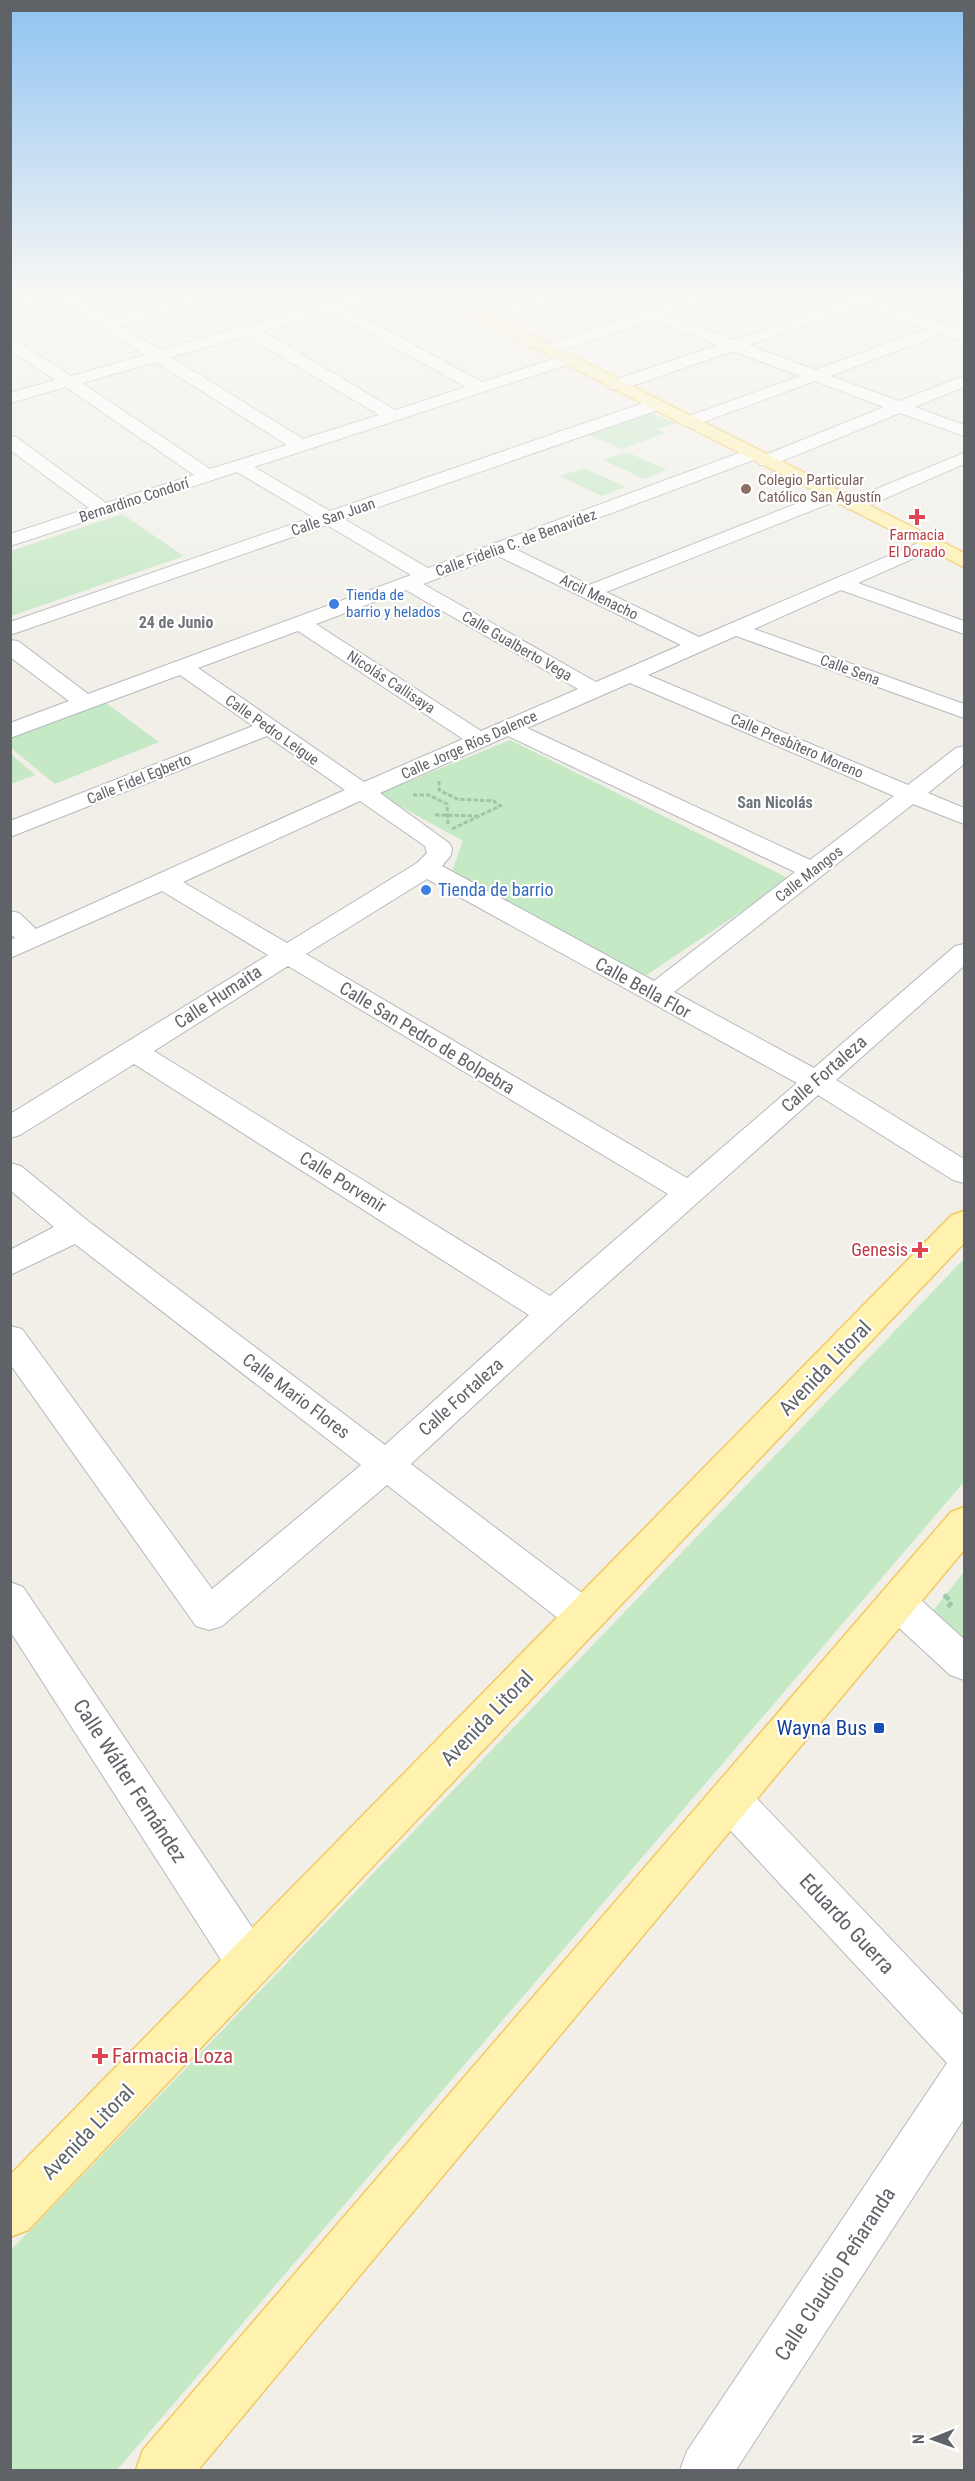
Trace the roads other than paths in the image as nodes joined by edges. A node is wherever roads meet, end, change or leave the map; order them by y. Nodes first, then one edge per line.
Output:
1 (113, 411) edge
2 (245, 411) edge
3 (384, 411) edge
4 (409, 411) edge
5 (638, 411) edge
6 (667, 411) edge
7 (721, 411) edge
8 (890, 411) edge
9 (911, 411) edge
10 (393, 416) junction
11 (690, 422) junction
12 (964, 431) edge
13 (10, 441) edge
14 (301, 446) junction
15 (759, 458) junction
16 (964, 458) edge
17 (239, 466) junction
18 (208, 476) junction
19 (834, 495) junction
20 (854, 505) junction
21 (103, 510) junction
22 (329, 518) junction
23 (10, 540) edge
24 (930, 544) junction
25 (499, 549) junction
26 (960, 555) edge
27 (417, 580) junction
28 (840, 583) junction
29 (589, 592) junction
30 (300, 623) junction
31 (964, 628) edge
32 (10, 629) edge
33 (735, 629) junction
34 (699, 645) junction
35 (10, 646) edge
36 (182, 667) junction
37 (630, 675) junction
38 (595, 690) junction
39 (86, 703) junction
40 (964, 711) edge
41 (268, 728) junction
42 (509, 728) junction
43 (10, 731) edge
44 (481, 741) junction
45 (964, 753) edge
46 (361, 792) junction
47 (911, 794) junction
48 (964, 817) edge
49 (10, 830) edge
50 (426, 868) junction
51 (813, 870) junction
52 (165, 882) junction
53 (10, 919) edge
54 (22, 945) edge
55 (964, 952) edge
56 (285, 954) junction
57 (654, 994) junction
58 (134, 1051) junction
59 (816, 1081) junction
60 (10, 1128) edge
61 (10, 1173) edge
62 (964, 1173) edge
63 (689, 1193) junction
64 (964, 1223) edge
65 (77, 1229) junction
66 (10, 1264) edge
67 (552, 1313) junction
68 (10, 1338) edge
69 (386, 1465) junction
70 (964, 1523) edge
71 (10, 1598) edge
72 (897, 1602) junction
73 (585, 1617) junction
74 (964, 1664) edge
75 (730, 1800) junction
76 (250, 1964) junction
77 (964, 2048) edge
78 (964, 2078) edge
79 (10, 2212) edge
80 (164, 2470) edge
81 (706, 2470) edge

1 - 18 street
2 - 14 street
3 - 10 street
4 - 10 street, Bernardino Condorí
5 - 22 street, Calle San Juan
6 - 11 main road
7 - 11 street
8 - 15 street, Calle Fidelia C. de Benavídez
9 - 12 street
10 - 14 street, Bernardino Condorí
11 - 15 main road
13 - 21 street
14 - 17 street, Bernardino Condorí
15 - 19 main road
15 - 25 street, Calle Fidelia C. de Benavídez
16 - 20 street
17 - 18 street, Bernardino Condorí
17 - 22 street, Calle Gualberto Vega
18 - 21 street, Bernardino Condorí
19 - 20 main road
19 - 29 street
20 - 24 main road
21 - 23 street, Bernardino Condorí
22 - 27 street, Calle Gualberto Vega
22 - 32 street, Calle San Juan
24 - 26 main road
24 - 28 street, Calle Jorge Ríos Dalence
25 - 27 street, Calle Fidelia C. de Benavídez
25 - 29 street, Arcil Menacho
27 - 30 street, Calle Fidelia C. de Benavídez
27 - 38 street, Calle Gualberto Vega
28 - 31 street
28 - 33 street, Calle Jorge Ríos Dalence
29 - 34 street, Arcil Menacho
30 - 36 street, Calle Fidelia C. de Benavídez
30 - 44 street, Nicolás Callisaya
33 - 34 street, Calle Jorge Ríos Dalence
33 - 40 street, Calle Sena
34 - 37 street, Calle Jorge Ríos Dalence
35 - 39 street
36 - 39 street, Calle Fidelia C. de Benavídez
36 - 41 street, Calle Pedro Leigue
37 - 38 street, Calle Jorge Ríos Dalence
37 - 47 street, Calle Presbítero Moreno
38 - 42 street, Calle Jorge Ríos Dalence
39 - 43 street, Calle Fidelia C. de Benavídez
41 - 46 street, Calle Pedro Leigue
41 - 49 street, Calle Fidel Egberto
42 - 44 street, Calle Jorge Ríos Dalence
42 - 51 street
44 - 46 street, Calle Jorge Ríos Dalence
45 - 47 street, Calle Mangos
46 - 50 street
46 - 52 street, Calle Jorge Ríos Dalence
47 - 48 street, Calle Presbítero Moreno
47 - 51 street, Calle Mangos
50 - 56 street, Calle Humaita
50 - 57 street, Calle Bella Flor
51 - 57 street, Calle Mangos
52 - 54 street, Calle Jorge Ríos Dalence
52 - 56 street, Calle San Pedro de Bolpebra
53 - 54 street
55 - 59 street, Calle Fortaleza
56 - 58 street, Calle Humaita
56 - 63 street, Calle San Pedro de Bolpebra
57 - 59 street, Calle Bella Flor
58 - 60 street, Calle Humaita
58 - 67 street, Calle Porvenir
59 - 62 street, Calle Bella Flor
59 - 63 street, Calle Fortaleza
61 - 65 street, Calle Mario Flores
63 - 67 street, Calle Fortaleza
64 - 73 main road, Avenida Litoral
65 - 66 street
65 - 69 street, Calle Mario Flores
67 - 69 street, Calle Fortaleza
68 - 69 street, Calle Fortaleza
69 - 73 street, Calle Mario Flores
70 - 72 main road
71 - 76 street, Calle Wálter Fernández
72 - 74 street
72 - 75 main road
73 - 76 main road, Avenida Litoral
75 - 77 street, Eduardo Guerra
75 - 80 main road
76 - 79 main road, Avenida Litoral
78 - 81 street, Calle Claudio Peñaranda

